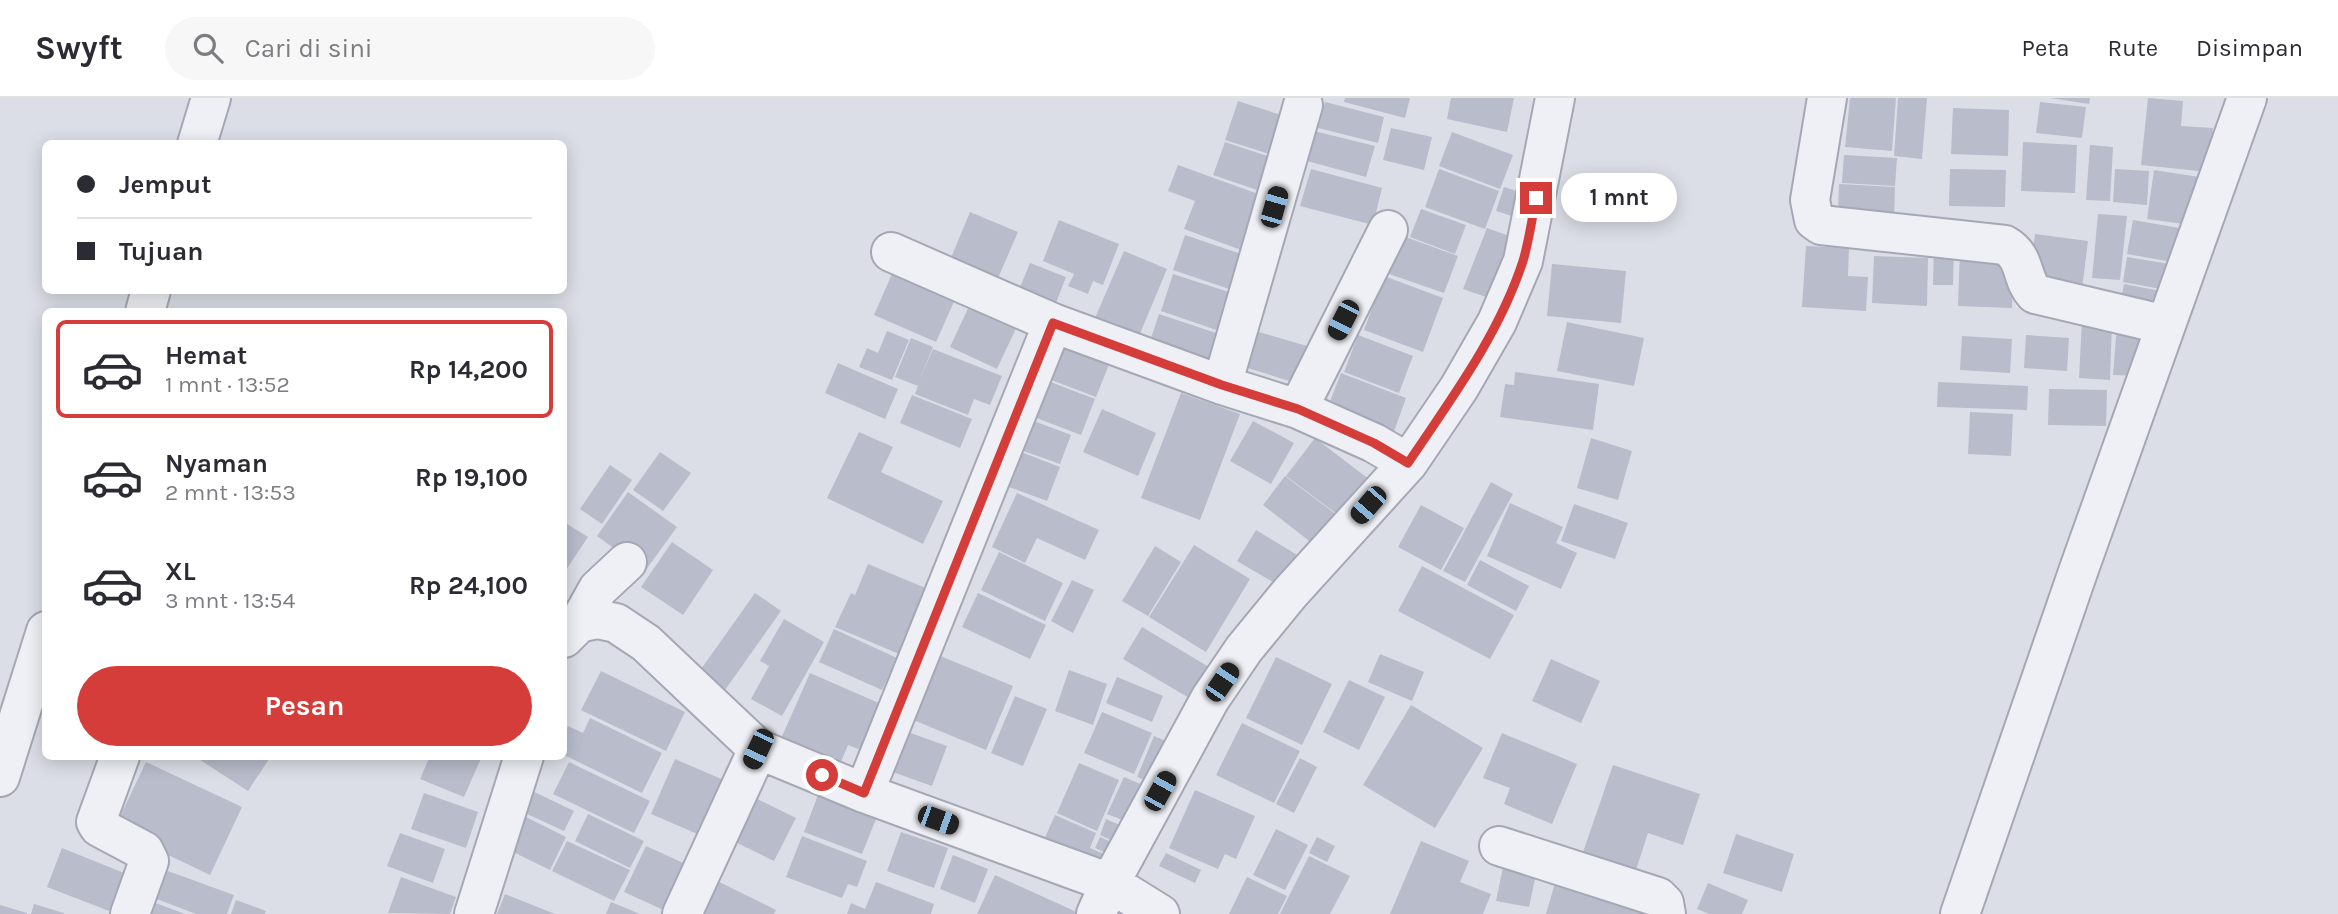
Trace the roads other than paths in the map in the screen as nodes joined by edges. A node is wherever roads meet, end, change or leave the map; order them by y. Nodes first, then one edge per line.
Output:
1 (211, 98) edge
2 (1555, 98) edge
3 (1827, 98) edge
4 (2247, 98) edge
5 (1303, 105) dead end
6 (198, 140) edge
7 (1388, 230) dead end
8 (891, 252) dead end
9 (1053, 323) junction
10 (2166, 325) junction
11 (1222, 385) junction
12 (1298, 409) junction
13 (1408, 463) junction
14 (627, 562) dead end
15 (571, 630) edge
16 (42, 644) edge
17 (758, 749) junction
18 (119, 760) edge
19 (523, 760) edge
20 (0, 777) edge
21 (864, 793) junction
22 (1499, 846) dead end
23 (1103, 899) edge
24 (130, 914) edge
25 (474, 914) edge
26 (682, 914) edge
27 (1160, 914) edge
28 (1666, 914) edge
29 (1960, 914) edge

1 - 6 street
2 - 13 street
3 - 10 street
4 - 10 street
5 - 11 street
7 - 12 street
8 - 9 street
9 - 11 street
9 - 21 street
10 - 29 street
11 - 12 street
12 - 13 street
13 - 23 street
14 - 15 street
15 - 17 street
16 - 20 street
17 - 21 street
17 - 26 street
18 - 24 street
19 - 25 street
21 - 23 street
22 - 28 street
23 - 27 street

